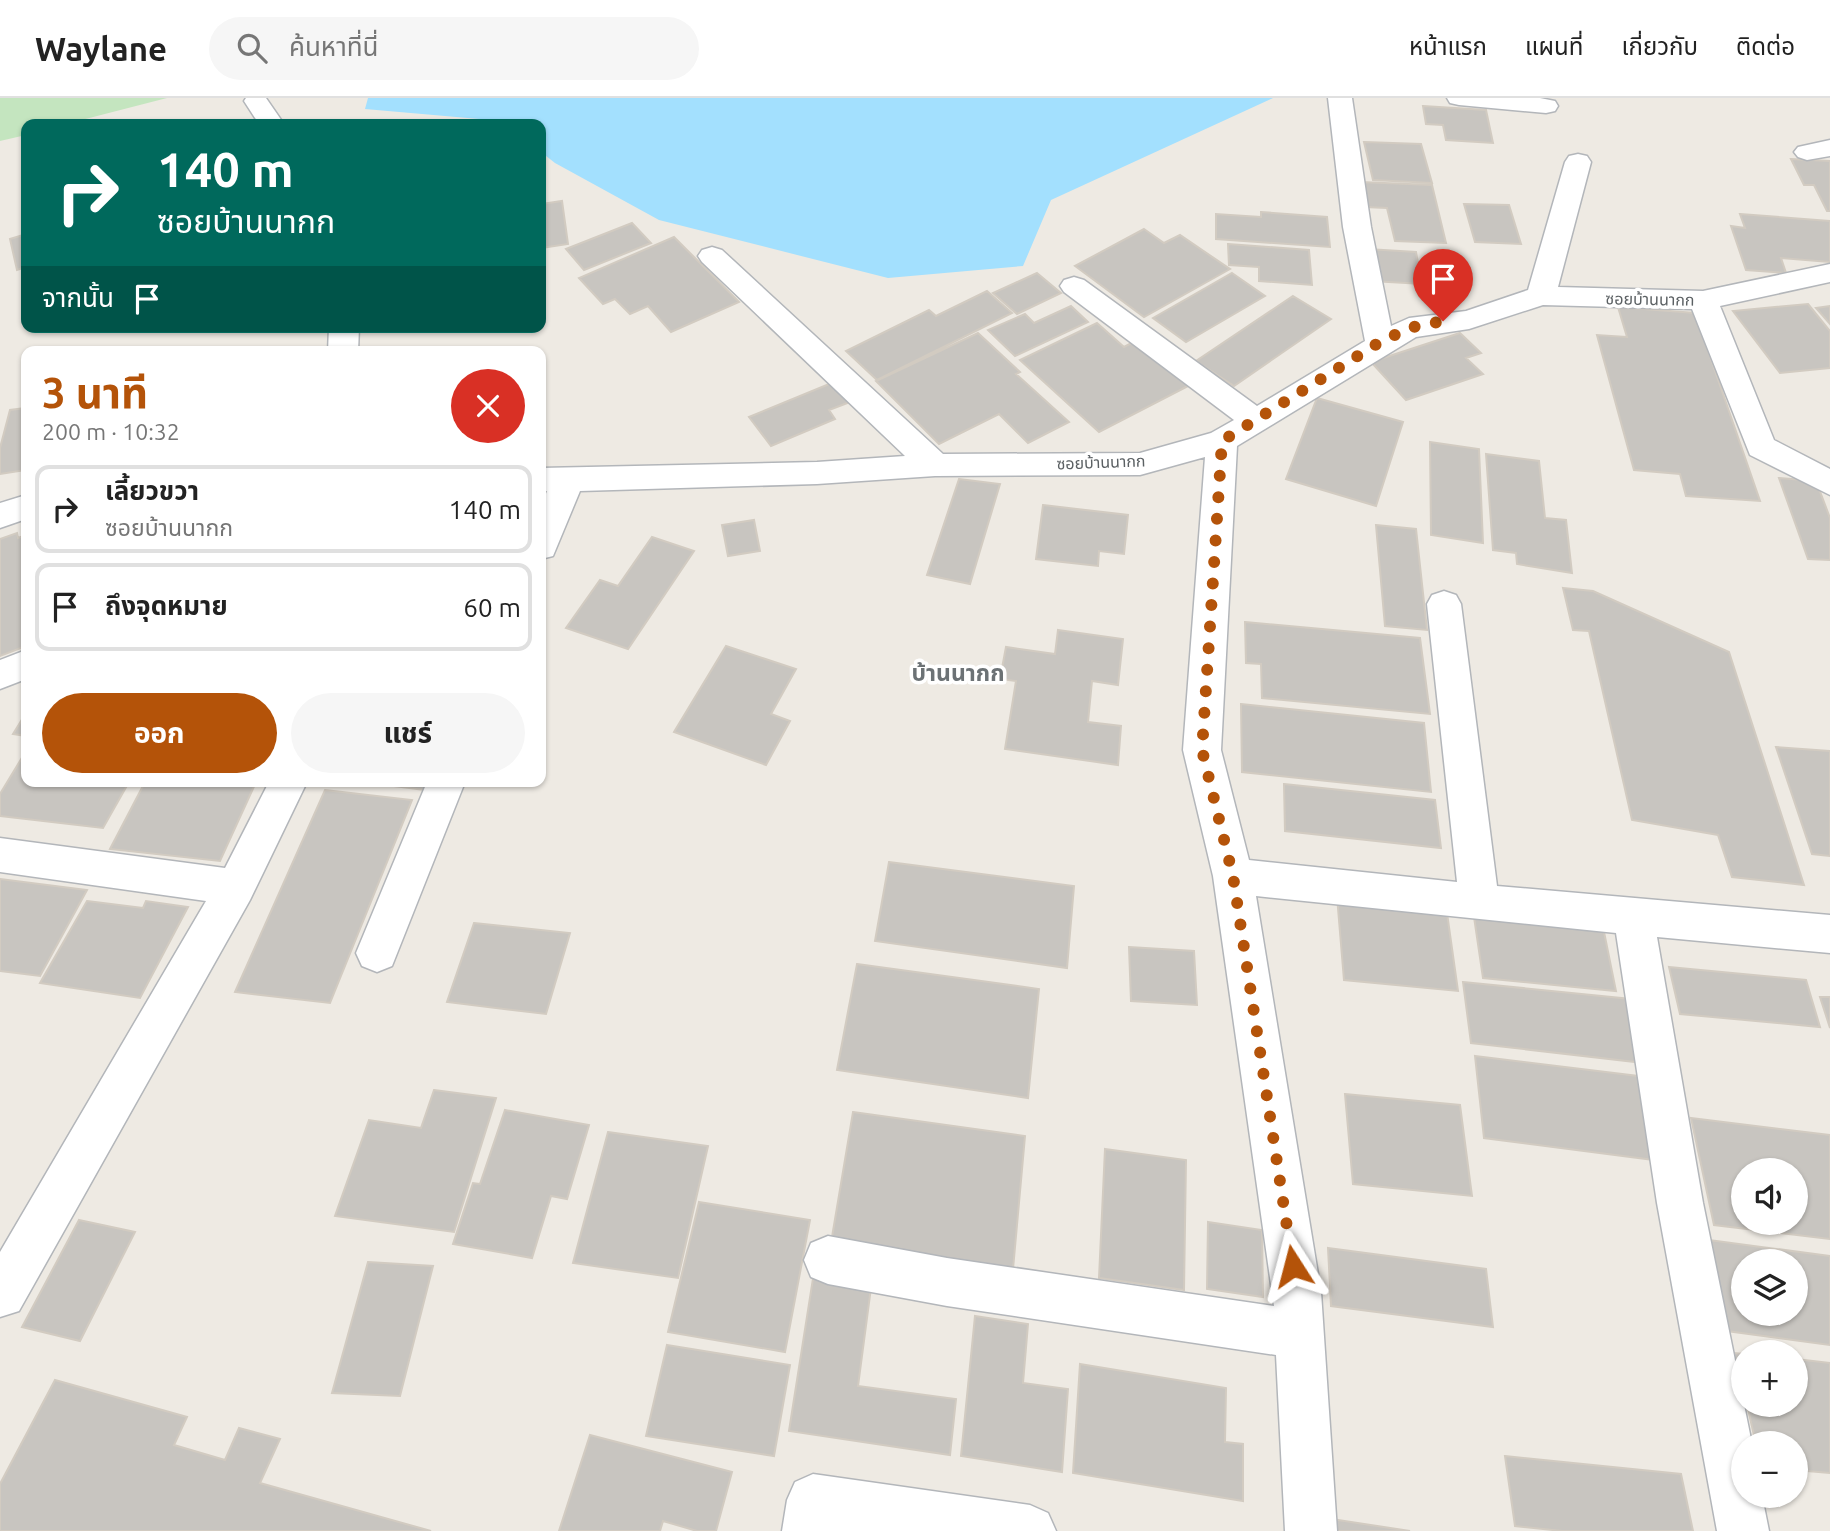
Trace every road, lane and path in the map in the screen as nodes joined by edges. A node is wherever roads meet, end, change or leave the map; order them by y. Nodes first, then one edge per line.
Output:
1 (1340, 98) edge
2 (1459, 98) edge
3 (256, 101) dead end
4 (1546, 106) dead end
5 (268, 119) edge
6 (1578, 162) dead end
7 (712, 256) dead end
8 (1830, 273) edge
9 (1074, 286) dead end
10 (1541, 296) junction
11 (1703, 300) junction
12 (1380, 342) junction
13 (1254, 419) junction
14 (1222, 441) junction
15 (935, 465) junction
16 (554, 480) edge
17 (1830, 483) edge
18 (21, 509) edge
19 (0, 516) edge
20 (546, 521) edge
21 (1444, 604) dead end
22 (21, 666) edge
23 (0, 675) edge
24 (286, 787) edge
25 (444, 787) edge
26 (0, 855) edge
27 (1233, 876) junction
28 (236, 887) junction
29 (1479, 903) junction
30 (1633, 915) junction
31 (1830, 934) edge
32 (377, 953) dead end
33 (828, 1260) dead end
34 (2, 1294) dead end
35 (1301, 1334) junction
36 (808, 1531) edge
37 (1030, 1531) edge
38 (1311, 1531) edge
39 (1743, 1531) edge

1 - 12 street
2 - 4 street
3 - 5 street
6 - 10 street
7 - 15 street
8 - 11 street, ซอยบ้านนากก
9 - 13 street
10 - 11 street, ซอยบ้านนากก
10 - 12 street, ซอยบ้านนากก
11 - 17 street
12 - 13 street, ซอยบ้านนากก
13 - 14 street, ซอยบ้านนากก
14 - 15 street, ซอยบ้านนากก
14 - 27 street
15 - 16 street, ซอยบ้านนากก
16 - 20 street
18 - 19 street
21 - 29 street
22 - 23 street
24 - 28 street
25 - 32 street
26 - 28 street
27 - 29 street
27 - 35 street
28 - 34 street
29 - 30 street
30 - 31 street
30 - 39 street
33 - 35 street
35 - 38 street
36 - 37 street

